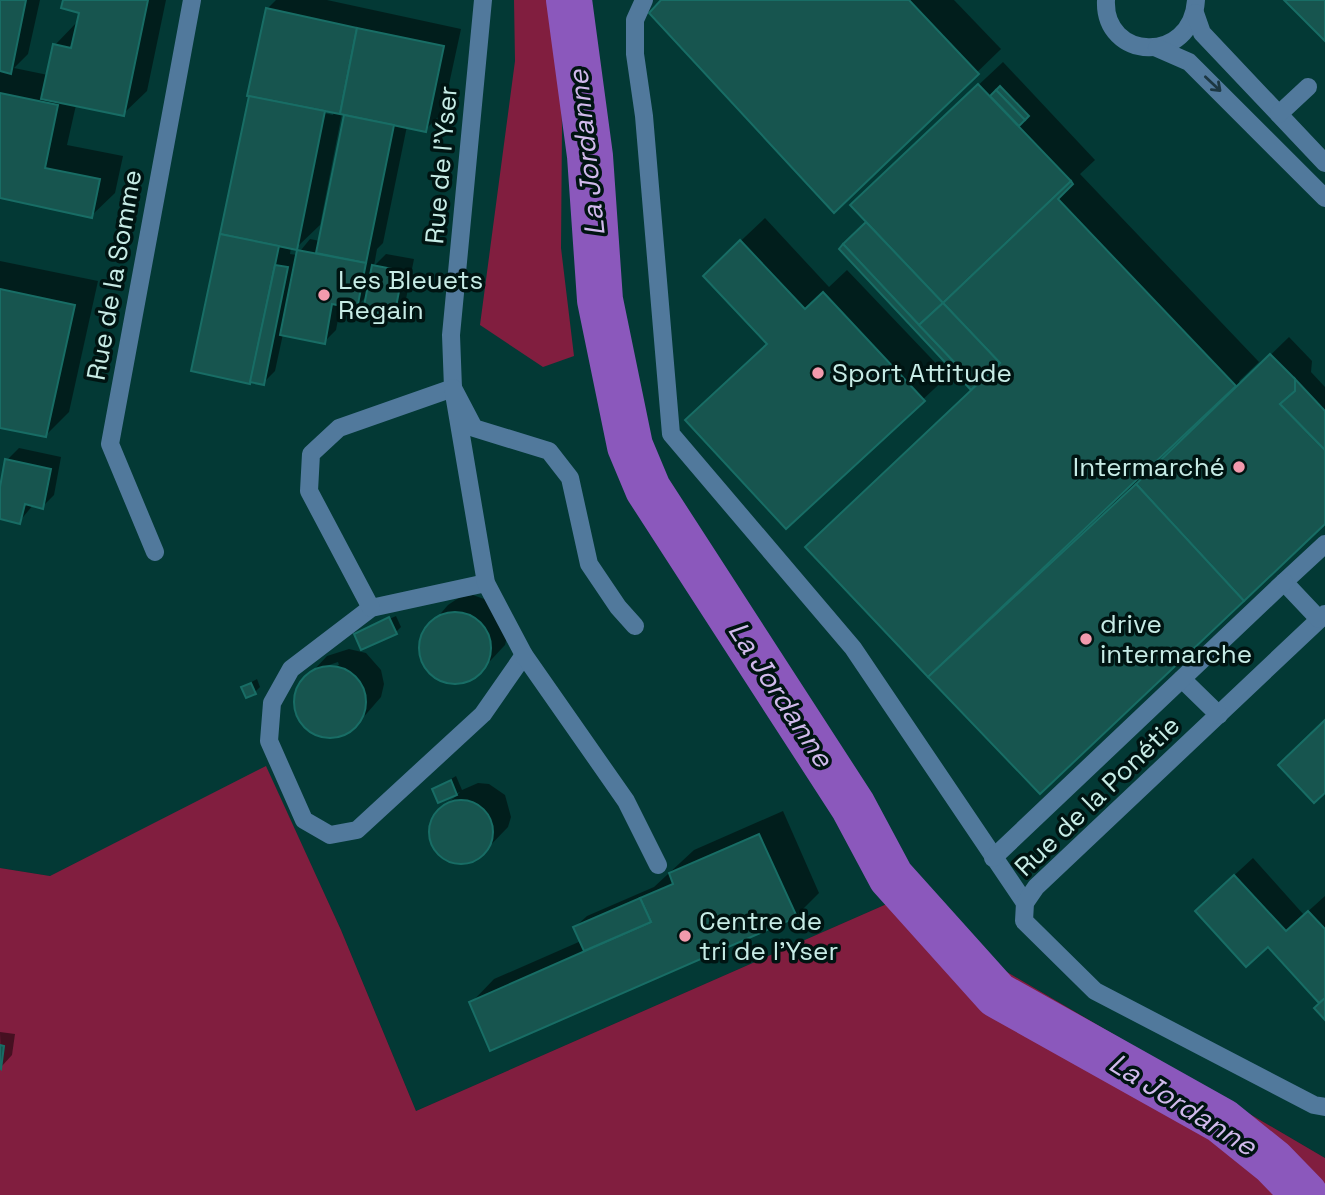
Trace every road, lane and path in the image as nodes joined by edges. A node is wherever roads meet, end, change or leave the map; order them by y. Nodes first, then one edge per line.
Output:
1 (192, 0) edge
2 (483, 0) edge
3 (644, 0) edge
4 (1106, 0) edge
5 (1195, 7) edge
6 (1157, 48) junction
7 (1308, 87) dead end
8 (1279, 114) junction
9 (1325, 163) edge
10 (1325, 198) edge
11 (453, 388) junction
12 (1325, 544) edge
13 (155, 552) dead end
14 (1284, 582) junction
15 (486, 583) junction
16 (371, 608) junction
17 (1322, 616) edge
18 (635, 626) dead end
19 (524, 655) junction
20 (1182, 679) junction
21 (1219, 715) junction
22 (993, 858) junction
23 (658, 865) dead end
24 (1026, 903) junction
25 (1325, 1107) edge

1 - 13 street, Rue de la Somme
2 - 11 street, Rue de l'Yser
3 - 22 street
4 - 6 street
5 - 6 street
5 - 8 street
6 -> 10 street
7 - 8 street
8 - 9 street
11 - 15 street, Rue de l'Yser
11 - 16 street
11 - 18 street
12 - 14 street
14 - 17 street
14 - 20 street
15 - 16 street
15 - 19 street, Rue de l'Yser
16 - 19 street
17 - 21 street, Rue de la Ponétie
19 - 23 street, Rue de l'Yser
20 - 21 street
20 - 22 street
21 - 24 street, Rue de la Ponétie
22 - 24 street
24 - 25 street, Rue de la Ponétie

